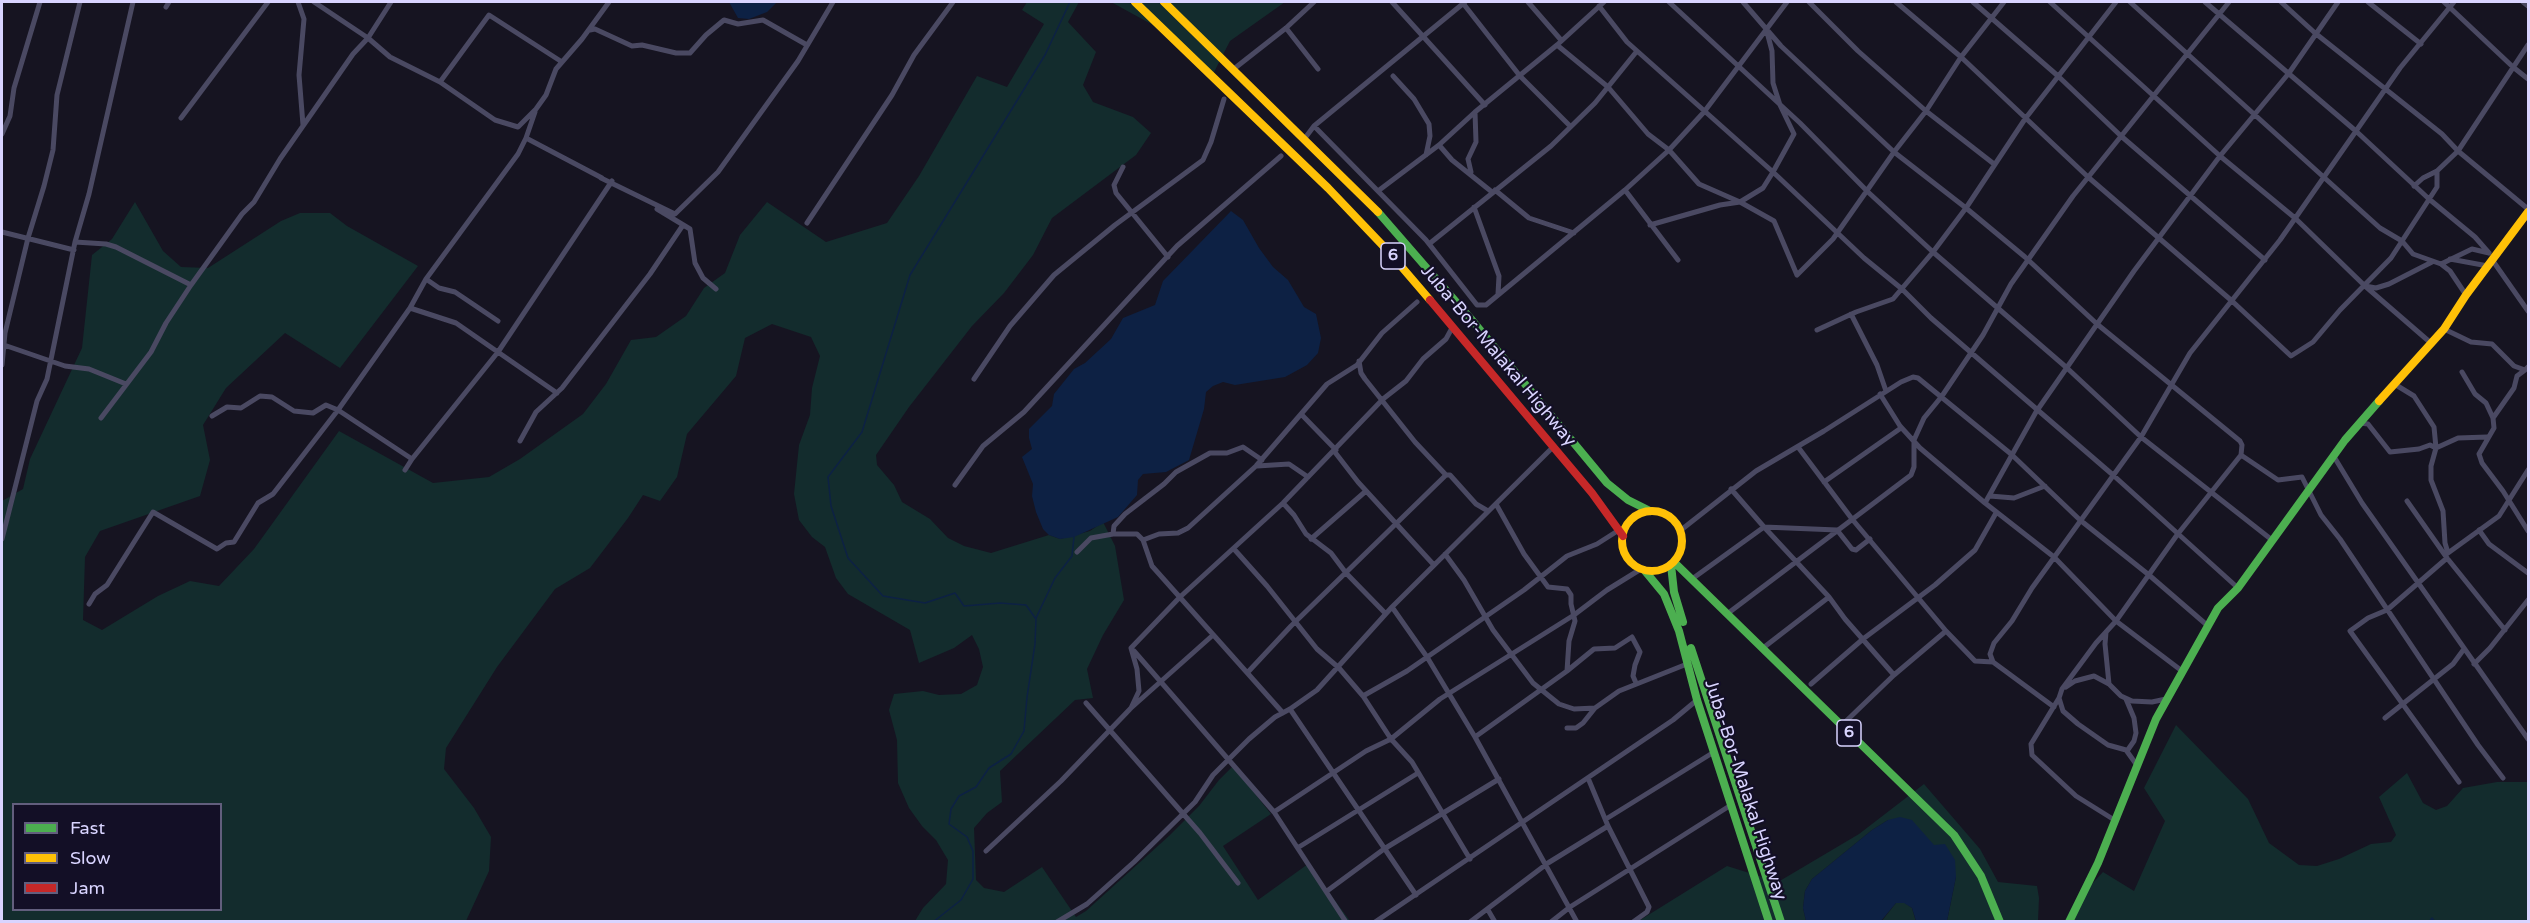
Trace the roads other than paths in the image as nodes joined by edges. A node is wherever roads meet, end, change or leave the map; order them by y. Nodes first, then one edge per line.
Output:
1 (40, 2) edge
2 (80, 2) edge
3 (133, 2) edge
4 (268, 2) edge
5 (298, 2) edge
6 (314, 2) edge
7 (391, 2) edge
8 (609, 2) edge
9 (833, 2) edge
10 (953, 2) edge
11 (1135, 2) edge
12 (1164, 2) edge
13 (1314, 2) edge
14 (1392, 2) edge
15 (1463, 2) edge
16 (1528, 2) edge
17 (1669, 2) edge
18 (1743, 2) edge
19 (1787, 2) edge
20 (1809, 2) edge
21 (1896, 2) edge
22 (1973, 2) edge
23 (2004, 2) edge
24 (2050, 2) edge
25 (2115, 2) edge
26 (2130, 2) edge
27 (2205, 2) edge
28 (2229, 2) edge
29 (2281, 2) edge
30 (2338, 2) edge
31 (2368, 2) edge
32 (2444, 2) edge
33 (2523, 2) edge
34 (1601, 4) edge
35 (2452, 4) edge
36 (2529, 6) edge
37 (2220, 15) junction
38 (1991, 19) junction
39 (1286, 28) junction
40 (590, 30) dead end
41 (1766, 31) junction
42 (2314, 33) junction
43 (1423, 37) junction
44 (2089, 37) junction
45 (368, 38) junction
46 (1559, 42) junction
47 (2421, 44) junction
48 (807, 45) junction
49 (2529, 45) edge
50 (1637, 51) junction
51 (2188, 52) junction
52 (1961, 57) junction
53 (562, 62) junction
54 (2513, 67) junction
55 (1234, 68) junction
56 (1738, 68) junction
57 (1318, 69) dead end
58 (2289, 73) junction
59 (1393, 76) dead end
60 (1520, 76) junction
61 (2058, 76) junction
62 (2529, 79) edge
63 (440, 82) junction
64 (1608, 87) junction
65 (2387, 89) junction
66 (2154, 95) junction
67 (1224, 99) dead end
68 (1485, 105) junction
69 (1780, 105) junction
70 (536, 109) junction
71 (1926, 111) junction
72 (1475, 112) junction
73 (1704, 112) junction
74 (2256, 114) junction
75 (181, 118) dead end
76 (2025, 119) junction
77 (303, 125) junction
78 (1314, 126) junction
79 (1570, 126) junction
80 (2357, 132) junction
81 (2, 134) edge
82 (2121, 136) junction
83 (526, 138) junction
84 (1305, 138) junction
85 (1439, 146) junction
86 (1669, 150) junction
87 (2458, 151) junction
88 (1894, 152) junction
89 (1426, 155) junction
90 (1281, 156) dead end
91 (2220, 156) junction
92 (1994, 164) junction
93 (1123, 167) dead end
94 (2437, 171) junction
95 (1773, 172) junction
96 (1473, 176) junction
97 (2325, 176) junction
98 (2088, 177) junction
99 (600, 178) dead end
100 (612, 181) junction
101 (2414, 186) junction
102 (1625, 190) junction
103 (1378, 191) junction
104 (1494, 191) junction
105 (1868, 192) junction
106 (2190, 194) junction
107 (2429, 199) junction
108 (1740, 202) junction
109 (1474, 207) junction
110 (1966, 207) junction
111 (2529, 210) edge
112 (1133, 213) junction
113 (2295, 218) junction
114 (807, 223) dead end
115 (683, 225) junction
116 (1650, 225) junction
117 (2, 232) edge
118 (1574, 233) junction
119 (1837, 233) junction
120 (28, 237) junction
121 (2159, 237) junction
122 (2402, 241) junction
123 (75, 242) junction
124 (1429, 244) junction
125 (74, 250) junction
126 (1933, 252) junction
127 (1168, 257) junction
128 (2450, 259) junction
129 (2492, 259) junction
130 (1678, 260) dead end
131 (2265, 260) junction
132 (2432, 262) junction
133 (2441, 264) junction
134 (426, 279) junction
135 (191, 285) junction
136 (2364, 286) junction
137 (716, 288) dead end
138 (1902, 289) junction
139 (2466, 295) junction
140 (1497, 296) junction
141 (2232, 301) junction
142 (1417, 302) dead end
143 (410, 308) junction
144 (1996, 308) junction
145 (2529, 311) edge
146 (1851, 314) junction
147 (498, 321) dead end
148 (2097, 324) junction
149 (1453, 326) junction
150 (2444, 329) junction
151 (1817, 330) dead end
152 (4, 345) junction
153 (2432, 345) junction
154 (498, 352) junction
155 (1969, 352) junction
156 (51, 361) junction
157 (1359, 362) junction
158 (2, 365) edge
159 (2067, 368) junction
160 (2527, 369) edge
161 (2462, 372) dead end
162 (974, 379) dead end
163 (126, 384) junction
164 (2172, 384) junction
165 (2396, 385) junction
166 (1886, 391) junction
167 (557, 393) junction
168 (1880, 394) junction
169 (1942, 396) junction
170 (1383, 399) junction
171 (338, 410) junction
172 (1302, 415) junction
173 (212, 416) dead end
174 (101, 418) dead end
175 (2493, 418) junction
176 (2360, 423) junction
177 (1901, 428) junction
178 (2141, 437) junction
179 (2487, 437) junction
180 (1914, 440) junction
181 (520, 441) dead end
182 (1798, 447) junction
183 (1552, 448) junction
184 (2436, 448) junction
185 (1335, 451) junction
186 (2011, 454) junction
187 (2241, 455) junction
188 (2333, 455) junction
189 (412, 459) junction
190 (1262, 460) junction
191 (1257, 466) junction
192 (405, 470) dead end
193 (2529, 470) edge
194 (2113, 475) junction
195 (1446, 476) junction
196 (1308, 477) junction
197 (1824, 482) junction
198 (956, 485) dead end
199 (2045, 486) junction
200 (1731, 489) junction
201 (1366, 491) junction
202 (2309, 493) junction
203 (2212, 494) junction
204 (1990, 496) junction
205 (2407, 501) dead end
206 (2510, 501) junction
207 (1283, 503) junction
208 (1985, 503) junction
209 (1496, 504) junction
210 (1488, 511) junction
211 (1650, 511) junction
212 (1996, 513) junction
213 (1852, 519) junction
214 (2080, 520) junction
215 (1397, 525) junction
216 (1764, 527) junction
217 (1681, 530) junction
218 (1837, 530) junction
219 (2479, 530) junction
220 (2529, 531) edge
221 (1621, 533) junction
222 (1113, 534) junction
223 (2177, 534) junction
224 (2, 539) edge
225 (1311, 539) junction
226 (1870, 539) junction
227 (1143, 540) junction
228 (2272, 540) junction
229 (1234, 549) junction
230 (1077, 552) dead end
231 (1445, 554) junction
232 (2054, 557) junction
233 (2447, 558) junction
234 (1796, 562) junction
235 (1433, 564) junction
236 (1672, 564) junction
237 (1643, 570) junction
238 (1346, 573) junction
239 (2529, 573) edge
240 (2149, 575) junction
241 (1541, 577) junction
242 (1692, 579) junction
243 (2419, 583) junction
244 (2238, 588) junction
245 (1919, 596) junction
246 (1180, 597) junction
247 (1829, 597) junction
248 (2529, 600) edge
249 (89, 604) dead end
250 (1392, 607) junction
251 (2387, 610) junction
252 (1385, 613) junction
253 (1727, 614) junction
254 (1574, 615) junction
255 (1484, 616) junction
256 (2116, 621) junction
257 (1296, 622) junction
258 (2208, 626) junction
259 (2505, 630) junction
260 (1946, 631) junction
261 (2106, 632) junction
262 (1213, 634) junction
263 (1863, 639) junction
264 (1131, 648) junction
265 (1763, 648) junction
266 (2464, 649) junction
267 (1510, 653) junction
268 (1427, 657) junction
269 (1993, 662) junction
270 (1688, 663) junction
271 (2474, 664) junction
272 (1339, 668) junction
273 (1567, 671) junction
274 (2182, 671) junction
275 (1248, 672) junction
276 (1894, 675) junction
277 (2435, 679) junction
278 (1160, 682) junction
279 (1636, 683) junction
280 (1810, 684) dead end
281 (2109, 684) junction
282 (1540, 689) junction
283 (2062, 689) junction
284 (1449, 693) junction
285 (1363, 696) junction
286 (2059, 698) junction
287 (2126, 699) junction
288 (2166, 699) junction
289 (1697, 700) junction
290 (1086, 703) dead end
291 (2403, 704) junction
292 (2054, 707) junction
293 (1131, 708) junction
294 (1594, 708) junction
295 (1290, 709) junction
296 (1283, 713) junction
297 (2385, 718) dead end
298 (1841, 726) junction
299 (1110, 728) junction
300 (1567, 728) dead end
301 (1475, 737) junction
302 (1391, 739) junction
303 (2529, 739) edge
304 (1715, 751) junction
305 (2127, 752) junction
306 (1228, 759) junction
307 (2136, 764) junction
308 (1333, 773) junction
309 (1418, 773) junction
310 (1588, 778) junction
311 (2503, 778) dead end
312 (1499, 779) junction
313 (2459, 782) dead end
314 (1732, 805) junction
315 (1359, 810) junction
316 (1274, 812) junction
317 (1444, 813) junction
318 (1183, 814) junction
319 (1606, 819) junction
320 (2116, 821) junction
321 (1523, 822) junction
322 (1608, 826) junction
323 (1299, 847) junction
324 (1384, 849) junction
325 (986, 852) dead end
326 (1470, 859) junction
327 (1545, 864) junction
328 (1630, 870) junction
329 (1238, 883) dead end
330 (1327, 891) junction
331 (1416, 895) junction
332 (1570, 907) junction
333 (1488, 910) junction
334 (1057, 921) edge
335 (1346, 921) edge
336 (1375, 921) edge
337 (1470, 921) edge
338 (1495, 921) edge
339 (1551, 921) edge
340 (1577, 921) edge
341 (1633, 921) edge
342 (1769, 921) edge
343 (1781, 921) edge
344 (2000, 921) edge
345 (2069, 921) edge

1 - 81 street
2 - 120 street
3 - 123 street
4 - 75 street
5 - 77 street
6 - 45 street
7 - 45 street
8 - 53 street
9 - 48 street
10 - 114 street
11 - 149 main road, Juba-Bor-Malakal Highway / 6
12 - 55 main road, Juba-Bor-Malakal Highway / 6
13 - 39 street
14 - 43 street
15 - 43 street
15 - 60 street
16 - 46 street
17 - 56 street
18 - 41 street
19 - 41 street
20 - 71 street
21 - 52 street
22 - 38 street
23 - 38 street
24 - 44 street
25 - 44 street
26 - 51 street
27 - 37 street
28 - 37 street
29 - 42 street
30 - 42 street
31 - 47 street
32 - 35 street
33 - 36 street
34 - 46 street
34 - 50 street
35 - 47 street
35 - 54 street
37 - 51 street
37 - 58 street
38 - 52 street
38 - 61 street
39 - 55 street
39 - 57 street
40 - 48 street
41 - 56 street
41 - 69 street
41 - 88 street
42 - 58 street
42 - 65 street
43 - 68 street
43 - 78 street
44 - 61 street
44 - 66 street
45 - 63 street
45 - 77 street
46 - 60 street
46 - 64 street
47 - 65 street
48 - 99 street
49 - 54 street
50 - 64 street
50 - 73 street
51 - 66 street
51 - 74 street
52 - 71 street
52 - 76 street
53 - 63 street
53 - 70 street
54 - 62 street
54 - 87 street
55 - 84 main road, Juba-Bor-Malakal Highway / 6
56 - 69 street
56 - 73 street
58 - 74 street
58 - 80 street
59 - 89 street
60 - 68 street
60 - 79 street
61 - 76 street
61 - 82 street
63 - 70 street
64 - 79 street
64 - 86 street
65 - 80 street
65 - 87 street
66 - 82 street
66 - 91 street
67 - 112 street
68 - 72 street
69 - 95 street
69 - 105 street
70 - 83 street
71 - 88 street
71 - 92 street
72 - 85 street
72 - 96 street
73 - 86 street
73 - 95 street
74 - 91 street
74 - 97 street
76 - 92 street
76 - 98 street
77 - 135 street
78 - 84 street
78 - 103 street
79 - 104 street
80 - 97 street
80 - 101 street
82 - 98 street
82 - 106 street
83 - 100 street
83 - 134 street
84 - 211 main road, Juba-Bor-Malakal Highway / 6
85 - 89 street
85 - 96 street
86 - 102 street
86 - 108 street
87 - 94 street
87 - 111 street
88 - 105 street
88 - 110 street
89 - 103 street
90 - 127 street
91 - 106 street
91 - 113 street
92 - 110 street
93 - 112 street
94 - 101 street
94 - 107 street
95 - 108 street
95 - 119 street
96 - 104 street
97 - 113 street
97 - 122 street
98 - 121 street
98 - 144 street
100 - 115 street
100 - 154 street
101 - 107 street
102 - 116 street
102 - 118 street
103 - 124 street
104 - 109 street
104 - 118 street
105 - 119 street
105 - 126 street
106 - 121 street
106 - 131 street
107 - 122 street
107 - 129 street
108 - 116 street
108 - 119 street
109 - 124 street
109 - 140 street
110 - 126 street
110 - 148 street
111 - 129 main road
112 - 127 street
112 - 162 street
113 - 131 street
113 - 136 street
115 - 137 street
115 - 167 street
116 - 130 street
117 - 120 street
118 - 140 street
119 - 138 street
120 - 125 street
120 - 152 street
121 - 141 street
121 - 148 street
122 - 132 street
122 - 136 street
123 - 125 street
123 - 135 street
124 - 140 street
125 - 156 street
126 - 138 street
126 - 144 street
127 - 198 street
128 - 129 street
128 - 129 street
128 - 133 street
129 - 139 main road
129 - 145 street
131 - 141 street
132 - 133 street
132 - 136 street
133 - 139 street
134 - 143 street
134 - 147 street
135 - 163 street
136 - 141 street
136 - 153 street
138 - 146 street
138 - 155 street
139 - 150 main road
141 - 164 street
142 - 157 street
143 - 154 street
143 - 171 street
144 - 155 street
144 - 159 street
146 - 151 street
146 - 166 street
148 - 159 street
148 - 164 street
149 - 170 street
149 - 183 main road, Juba-Bor-Malakal Highway / 6
150 - 153 main road
150 - 160 street
152 - 156 street
152 - 158 street
153 - 165 main road
154 - 167 street
154 - 189 street
155 - 169 street
155 - 194 street
156 - 163 street
156 - 224 street
157 - 170 street
157 - 172 street
159 - 178 street
159 - 186 street
160 - 175 street
161 - 175 street
163 - 174 street
164 - 178 street
164 - 187 street
165 - 176 main road
165 - 184 street
166 - 168 street
166 - 169 street
167 - 181 street
168 - 177 street
168 - 182 street
169 - 180 street
169 - 186 street
170 - 185 street
170 - 195 street
171 - 173 street
171 - 189 street
171 - 249 street
172 - 185 street
172 - 190 street
175 - 179 street
176 - 184 street
176 - 188 main road
177 - 180 street
177 - 197 street
178 - 194 street
178 - 203 street
179 - 184 street
179 - 206 street
180 - 208 street
180 - 213 street
182 - 197 street
182 - 200 street
183 - 209 street
183 - 221 main road, Juba-Bor-Malakal Highway / 6
184 - 219 street
185 - 196 street
185 - 201 street
186 - 199 street
186 - 204 street
187 - 202 street
187 - 203 street
188 - 202 main road
188 - 243 street
189 - 192 street
190 - 191 street
190 - 222 street
191 - 196 street
191 - 227 street
193 - 206 street
194 - 214 street
194 - 223 street
195 - 210 street
195 - 215 street
196 - 207 street
197 - 213 street
199 - 204 street
199 - 214 street
200 - 216 street
200 - 217 street
201 - 215 street
201 - 225 street
202 - 228 main road
202 - 251 street
203 - 223 street
203 - 228 street
204 - 208 street
205 - 233 street
206 - 219 street
206 - 220 street
207 - 225 street
207 - 229 street
208 - 212 street
209 - 210 street
209 - 241 street
210 - 231 street
211 - 217 main road, Juba-Bor-Malakal Highway / 6
211 - 221 main road
212 - 232 street
212 - 245 street
213 - 218 street
213 - 226 street
214 - 232 street
214 - 240 street
215 - 235 street
215 - 238 street
216 - 218 street
216 - 234 street
216 - 242 street
217 - 236 main road, Juba-Bor-Malakal Highway
218 - 226 street
218 - 234 street
219 - 239 street
221 - 237 main road, Juba-Bor-Malakal Highway / 6
221 - 241 street
222 - 227 street
222 - 230 street
223 - 240 street
223 - 244 street
225 - 238 street
226 - 245 street
227 - 246 street
228 - 244 main road
229 - 246 street
229 - 257 street
231 - 235 street
231 - 255 street
232 - 256 street
232 - 269 street
233 - 243 street
233 - 259 street
234 - 247 street
234 - 253 street
235 - 250 street
236 - 237 main road
236 - 242 main road, 6
236 - 343 main road, Juba-Bor-Malakal Highway
237 - 254 street
237 - 270 main road, Juba-Bor-Malakal Highway / 6
238 - 252 street
238 - 257 street
240 - 256 street
240 - 258 street
241 - 254 street
241 - 255 street
242 - 253 main road, 6
243 - 251 street
243 - 266 street
244 - 258 main road
245 - 260 street
245 - 263 street
246 - 262 street
246 - 264 street
247 - 263 street
247 - 265 street
248 - 259 street
250 - 252 street
250 - 268 street
251 - 277 street
251 - 291 street
252 - 272 street
253 - 265 main road, 6
254 - 267 street
254 - 273 street
255 - 267 street
255 - 268 street
256 - 261 street
256 - 274 street
257 - 272 street
257 - 275 street
258 - 274 main road
259 - 271 street
260 - 269 street
260 - 276 street
261 - 281 street
261 - 283 street
262 - 275 street
262 - 278 street
263 - 276 street
263 - 280 street
264 - 278 street
264 - 293 street
265 - 298 main road, 6
266 - 271 street
266 - 277 street
267 - 282 street
267 - 284 street
268 - 284 street
268 - 285 street
269 - 292 street
270 - 279 street
270 - 289 main road, Juba-Bor-Malakal Highway / 6
271 - 303 street
272 - 285 street
272 - 295 street
273 - 279 street
273 - 282 street
274 - 288 main road
275 - 296 street
276 - 298 street
277 - 291 street
277 - 311 street
278 - 293 street
278 - 306 street
279 - 294 street
281 - 283 street
281 - 287 street
282 - 294 street
282 - 301 street
283 - 286 street
284 - 301 street
284 - 302 street
285 - 302 street
286 - 292 street
286 - 305 street
287 - 288 street
287 - 305 street
288 - 307 main road
289 - 304 main road, Juba-Bor-Malakal Highway / 6
289 - 310 street
290 - 299 street
291 - 297 street
291 - 313 street
292 - 320 street
293 - 299 street
294 - 300 street
295 - 296 street
295 - 308 street
296 - 306 street
298 - 344 main road, 6
299 - 318 street
299 - 325 street
301 - 312 street
302 - 308 street
302 - 309 street
304 - 314 main road, Juba-Bor-Malakal Highway / 6
304 - 319 street
305 - 307 street
306 - 316 street
306 - 318 street
307 - 320 main road
308 - 315 street
308 - 316 street
309 - 315 street
309 - 317 street
310 - 319 street
310 - 321 street
312 - 317 street
312 - 321 street
314 - 328 street
314 - 342 main road, Juba-Bor-Malakal Highway / 6
315 - 323 street
315 - 324 street
316 - 323 street
317 - 324 street
317 - 326 street
318 - 329 street
318 - 334 street
319 - 322 street
320 - 345 main road
321 - 326 street
321 - 327 street
322 - 327 street
322 - 328 street
323 - 330 street
324 - 330 street
324 - 331 street
326 - 331 street
327 - 332 street
327 - 333 street
328 - 332 street
328 - 341 street
330 - 335 street
331 - 336 street
332 - 339 street
332 - 340 street
333 - 337 street
333 - 338 street

